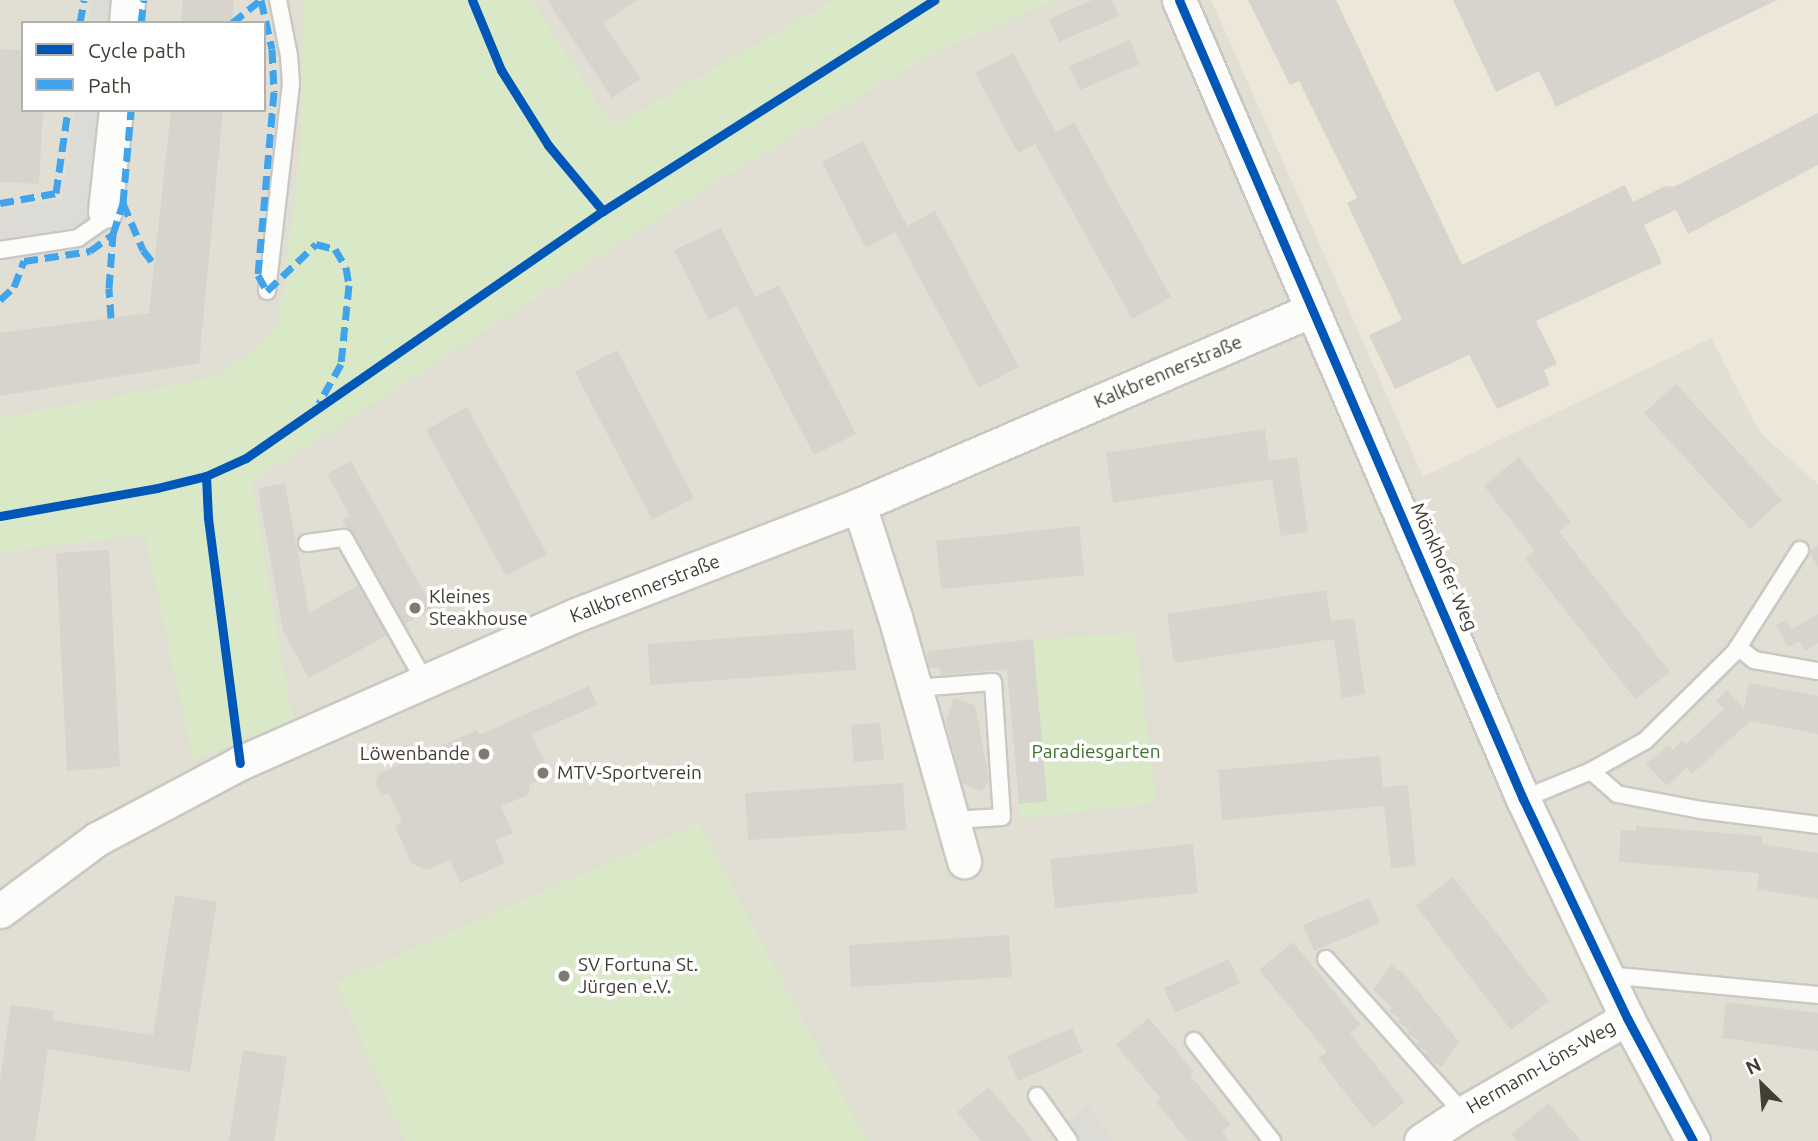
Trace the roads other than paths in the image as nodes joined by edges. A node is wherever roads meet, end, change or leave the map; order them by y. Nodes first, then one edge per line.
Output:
1 (128, 0) edge
2 (278, 0) edge
3 (1179, 0) edge
4 (126, 21) edge
5 (116, 112) edge
6 (105, 211) joint
7 (0, 250) edge
8 (267, 291) dead end
9 (1312, 310) junction
10 (859, 505) junction
11 (307, 544) dead end
12 (1800, 550) dead end
13 (1738, 647) junction
14 (1818, 671) edge
15 (425, 682) junction
16 (916, 688) junction
17 (1591, 771) junction
18 (1523, 799) junction
19 (953, 820) junction
20 (1818, 825) edge
21 (964, 861) dead end
22 (0, 911) edge
23 (1326, 959) dead end
24 (1607, 975) junction
25 (1818, 995) edge
26 (1627, 1018) junction
27 (1194, 1041) dead end
28 (1037, 1096) dead end
29 (1463, 1112) junction
30 (1069, 1141) edge
31 (1272, 1141) edge
32 (1422, 1141) edge
33 (1693, 1141) edge

1 - 4 street
2 - 8 lane
3 - 9 street, Mönkhofer Weg
5 - 6 street
6 - 7 lane
9 - 10 street, Kalkbrennerstraße
9 - 18 street, Mönkhofer Weg
10 - 15 street, Kalkbrennerstraße
10 - 16 street
11 - 15 lane
12 - 13 lane
13 - 14 lane
13 - 17 lane
15 - 22 street, Kalkbrennerstraße
16 - 19 street
16 - 19 lane
17 - 18 lane
17 - 20 lane
18 - 24 street, Mönkhofer Weg
19 - 21 street
23 - 29 lane
24 - 25 lane
24 - 26 street, Mönkhofer Weg
26 - 29 street, Hermann-Löns-Weg
26 - 33 street, Mönkhofer Weg
27 - 31 lane
28 - 30 lane
29 - 32 street, Hermann-Löns-Weg

